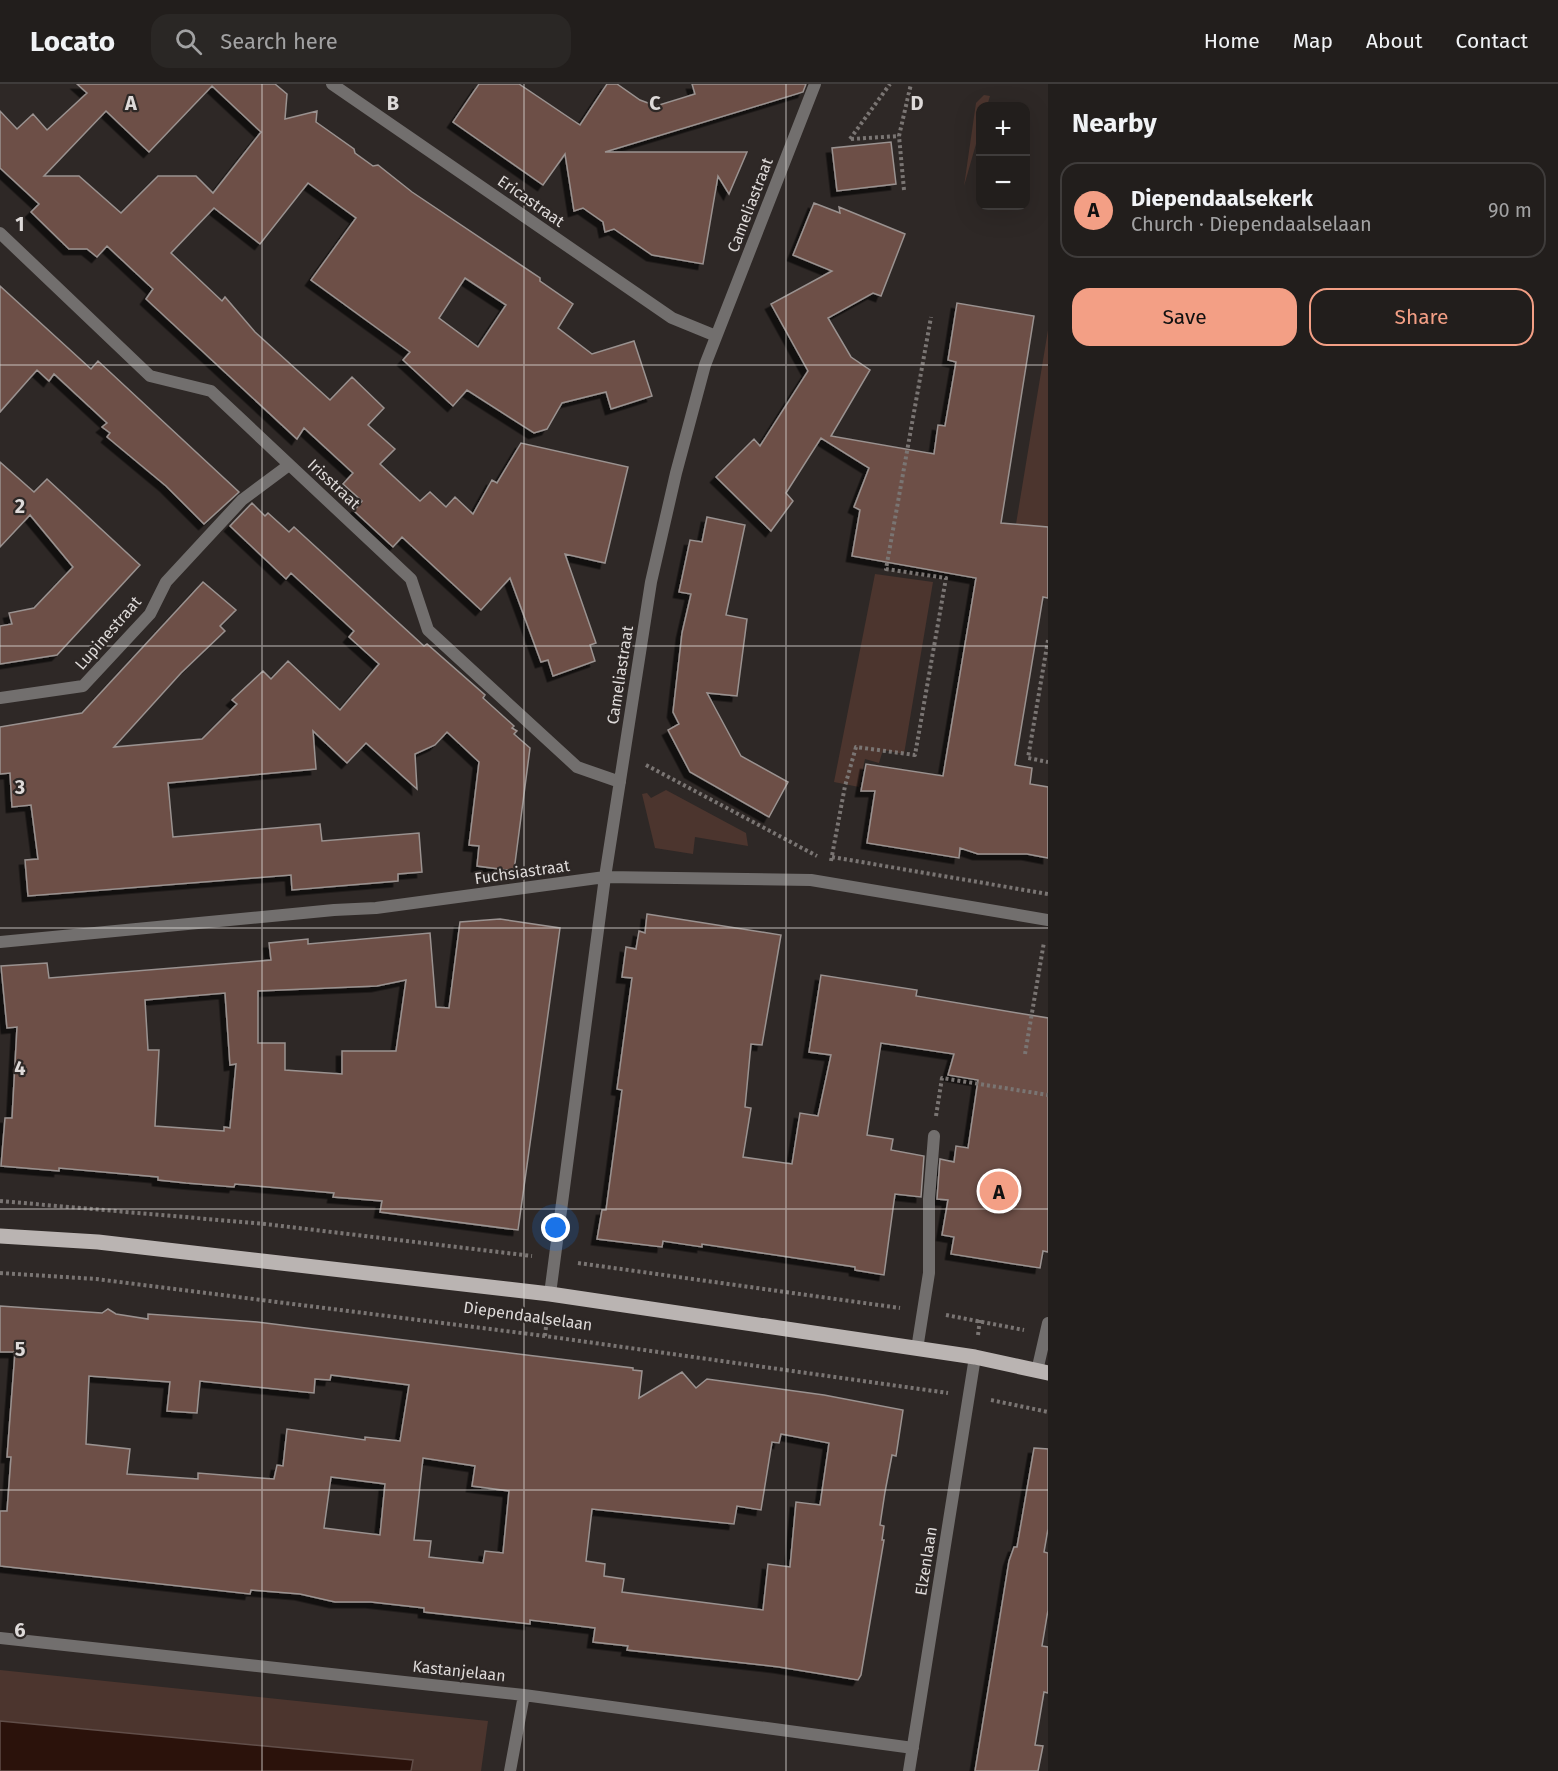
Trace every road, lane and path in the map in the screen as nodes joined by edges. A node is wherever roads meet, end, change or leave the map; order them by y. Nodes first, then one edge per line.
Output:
1 (332, 84) edge
2 (815, 84) edge
3 (891, 84) edge
4 (911, 84) edge
5 (899, 136) junction
6 (904, 190) dead end
7 (0, 233) edge
8 (931, 317) dead end
9 (716, 336) junction
10 (289, 465) junction
11 (1048, 640) edge
12 (0, 698) edge
13 (1048, 762) edge
14 (643, 764) dead end
15 (620, 782) junction
16 (831, 864) dead end
17 (605, 877) junction
18 (1048, 894) edge
19 (1048, 920) edge
20 (0, 942) edge
21 (1025, 1054) dead end
22 (1048, 1095) edge
23 (934, 1136) joint
24 (0, 1201) edge
25 (0, 1236) edge
26 (554, 1259) junction
27 (0, 1273) edge
28 (550, 1294) junction
29 (924, 1312) junction
30 (1047, 1329) edge
31 (917, 1349) junction
32 (975, 1357) junction
33 (1042, 1372) edge
34 (969, 1395) junction
35 (1048, 1412) edge
36 (0, 1638) edge
37 (524, 1695) junction
38 (913, 1748) junction
39 (510, 1771) edge
40 (909, 1771) edge

1 - 9 street, Ericastraat
2 - 9 street, Cameliastraat
3 - 5 path
4 - 5 path
5 - 6 path
7 - 10 street, Irisstraat
8 - 18 path
9 - 15 street, Cameliastraat
10 - 12 street, Lupinestraat
10 - 15 street, Irisstraat
11 - 13 path
14 - 16 path
15 - 17 street, Cameliastraat
17 - 19 street, Fuchsiastraat
17 - 20 street, Fuchsiastraat
17 - 26 street, Cameliastraat
19 - 21 path
22 - 23 path
23 - 29 street
24 - 26 path
25 - 28 main road, Diependaalselaan
26 - 28 street, Cameliastraat
26 - 29 path
27 - 34 path, Diependaalselaan
28 - 31 main road, Diependaalselaan
29 - 30 path
29 - 31 street
30 - 33 street
31 - 32 main road, Diependaalselaan
32 - 33 main road, Diependaalselaan
32 - 34 street, Elzenlaan
34 - 35 path, Diependaalselaan
34 - 38 street, Elzenlaan
36 - 37 street, Kastanjelaan
37 - 38 street, Kastanjelaan
37 - 39 street
38 - 40 street, Elzenlaan

